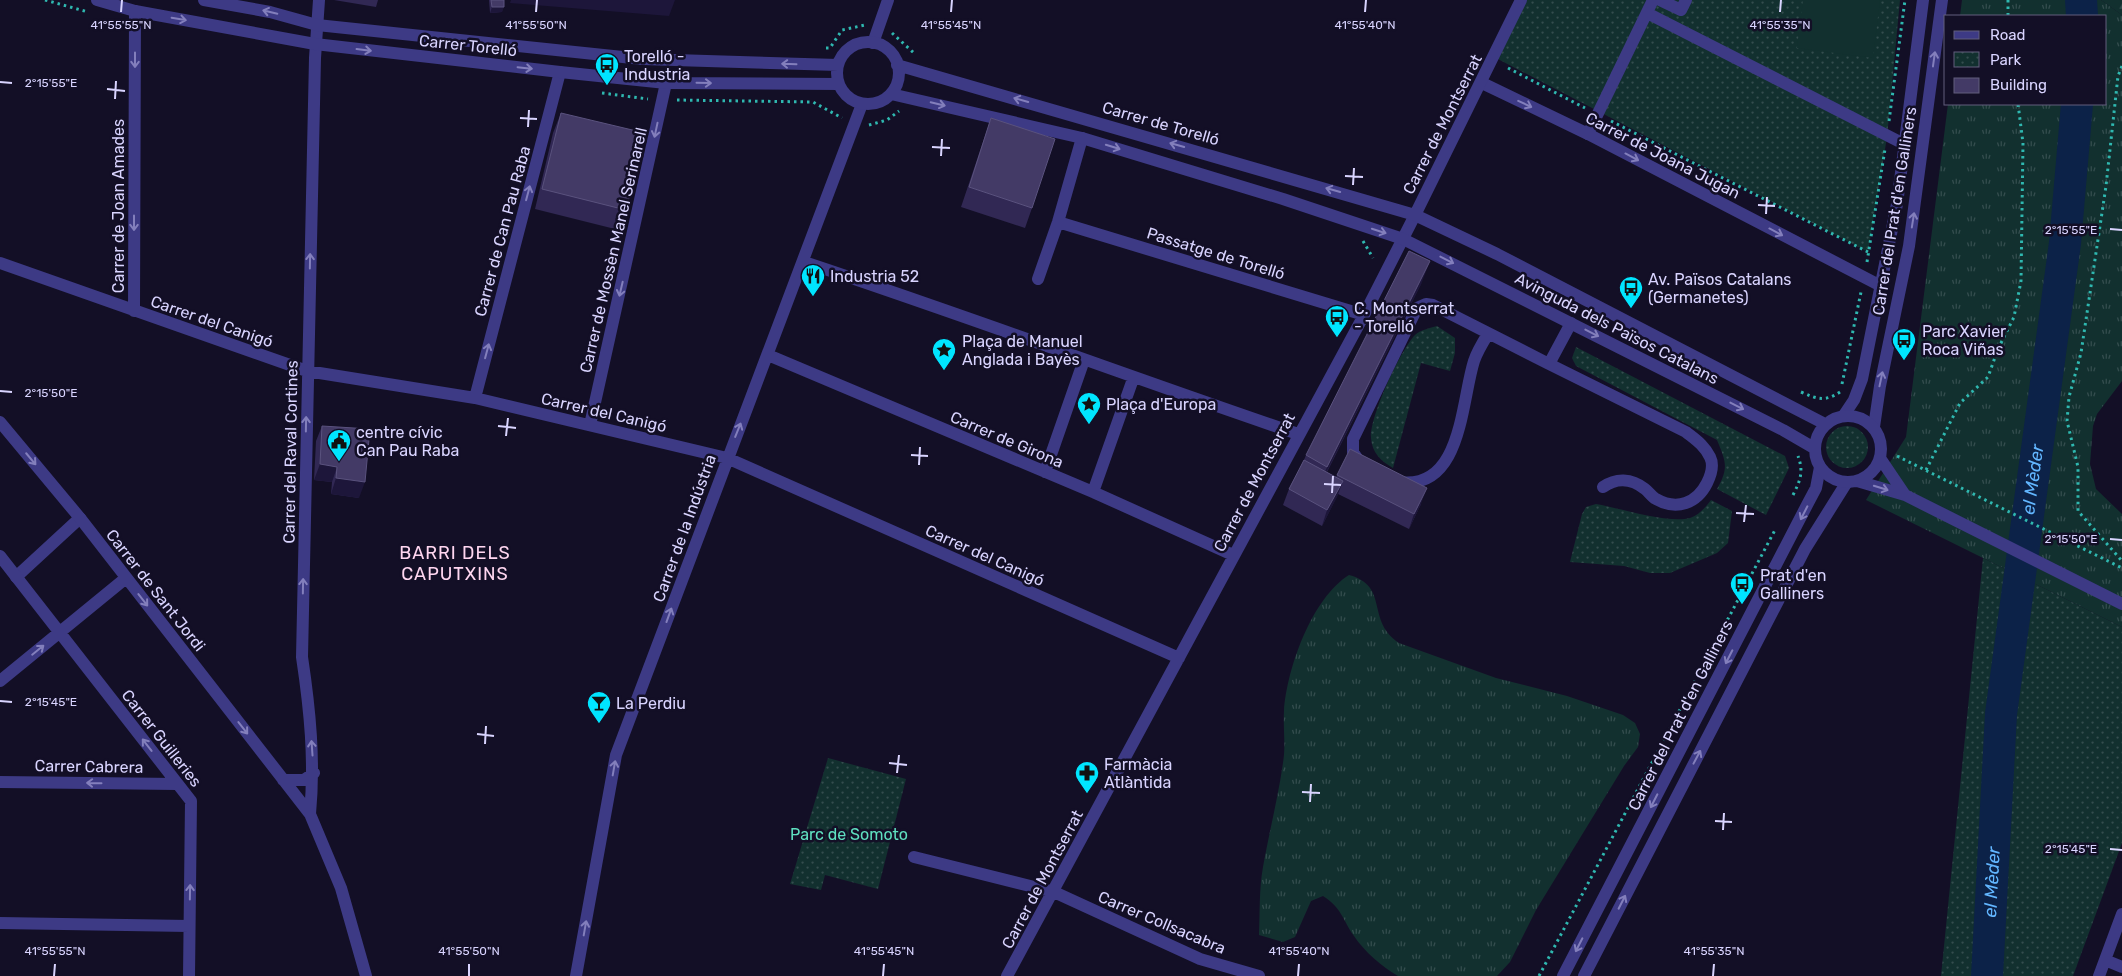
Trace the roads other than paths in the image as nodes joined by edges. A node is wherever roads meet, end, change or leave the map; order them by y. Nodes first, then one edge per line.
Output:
1 (97, 0) edge
2 (204, 0) edge
3 (319, 0) edge
4 (888, 0) edge
5 (1521, 0) edge
6 (1652, 0) edge
7 (1660, 0) edge
8 (1686, 0) edge
9 (1923, 0) edge
10 (1942, 0) edge
11 (136, 11) junction
12 (1647, 13) junction
13 (317, 24) junction
14 (874, 43) junction
15 (315, 44) junction
16 (838, 65) junction
17 (897, 65) junction
18 (560, 72) junction
19 (666, 83) junction
20 (1482, 83) junction
21 (839, 84) junction
22 (891, 94) junction
23 (862, 104) junction
24 (1588, 134) junction
25 (1082, 138) junction
26 (1904, 144) junction
27 (1415, 215) junction
28 (1058, 222) junction
29 (1403, 239) junction
30 (804, 262) junction
31 (0, 263) edge
32 (1038, 278) dead end
33 (1881, 286) junction
34 (134, 311) junction
35 (1364, 315) junction
36 (1571, 323) junction
37 (1488, 334) junction
38 (768, 355) junction
39 (1084, 360) junction
40 (1549, 364) junction
41 (307, 371) junction
42 (1133, 379) junction
43 (475, 398) junction
44 (1844, 415) junction
45 (0, 422) edge
46 (1825, 424) junction
47 (590, 425) junction
48 (1874, 427) junction
49 (1298, 434) junction
50 (1814, 448) junction
51 (1881, 452) junction
52 (727, 458) junction
53 (1820, 467) junction
54 (1372, 471) edge
55 (1045, 472) junction
56 (1386, 477) edge
57 (1852, 481) junction
58 (1603, 487) dead end
59 (1093, 492) junction
60 (1905, 496) junction
61 (80, 518) junction
62 (0, 556) edge
63 (1233, 556) junction
64 (16, 576) junction
65 (126, 578) junction
66 (2122, 604) edge
67 (60, 632) junction
68 (1179, 658) junction
69 (0, 681) edge
70 (314, 773) junction
71 (283, 780) junction
72 (0, 782) edge
73 (177, 784) junction
74 (310, 814) junction
75 (914, 857) dead end
76 (1054, 892) junction
77 (2122, 914) edge
78 (0, 923) edge
79 (190, 926) junction
80 (2105, 960) junction
81 (2122, 967) edge
82 (189, 976) edge
83 (366, 976) edge
84 (576, 976) edge
85 (1007, 976) edge
86 (1259, 976) edge
87 (1563, 976) edge
88 (1584, 976) edge
89 (2099, 976) edge

1 - 11 street, Carrer Torelló
13 -> 2 street, Carrer Torelló
3 - 13 street, Carrer del Raval Cortines
4 - 14 street
5 - 20 street, Carrer de Montserrat
6 - 12 street
7 - 8 street
9 - 26 street, Carrer del Prat d'en Galliners
48 -> 10 street, Carrer del Prat d'en Galliners
11 -> 15 street, Carrer Torelló
11 -> 34 street, Carrer de Joan Amades
12 - 24 street
12 - 26 street
13 - 15 street, Carrer del Raval Cortines
16 -> 13 street, Carrer Torelló
14 - 16 street
14 - 17 street
15 -> 18 street, Carrer Torelló
41 -> 15 street, Carrer del Raval Cortines
16 - 21 street
17 - 22 street
27 -> 17 street, Carrer de Torelló
18 - 19 street, Carrer Torelló
43 -> 18 street, Carrer de Can Pau Raba
19 -> 21 street, Carrer Torelló
19 -> 47 street, Carrer de Mossèn Manel Serinarell
20 -> 24 street, Carrer de Joana Jugan
20 - 27 street, Carrer de Montserrat
21 - 23 street
22 - 23 street
22 -> 25 street
23 - 30 street, Carrer de la Indústria
24 -> 33 street, Carrer de Joana Jugan
25 - 28 street
25 -> 29 street
26 - 33 street, Carrer del Prat d'en Galliners
27 - 29 street, Carrer de Montserrat
27 - 46 street, Avinguda dels Països Catalans
28 - 32 street
28 - 35 street, Passatge de Torelló
29 - 35 street, Carrer de Montserrat
29 -> 36 street, Avinguda dels Països Catalans
30 - 38 street, Carrer de la Indústria
30 - 39 street
31 - 34 street, Carrer del Canigó
33 - 44 street, Carrer del Prat d'en Galliners
34 - 41 street, Carrer del Canigó
35 - 49 street, Carrer de Montserrat
36 - 40 street
36 -> 50 street, Avinguda dels Països Catalans
37 - 40 street
37 - 54 street
37 - 56 street
52 -> 38 street, Carrer de la Indústria
38 - 55 street, Carrer de Girona
39 - 42 street
39 - 55 street
40 - 58 street
41 - 43 street, Carrer del Canigó
70 -> 41 street, Carrer del Raval Cortines
42 - 49 street
42 - 59 street
43 - 47 street, Carrer del Canigó
44 - 46 street
44 - 48 street
45 -> 61 street, Carrer de Sant Jordi
46 - 50 street
47 - 52 street, Carrer del Canigó
48 - 51 street
49 - 63 street, Carrer de Montserrat
50 - 53 street
51 - 57 street
51 - 60 street
52 - 68 street, Carrer del Canigó
84 -> 52 street, Carrer de la Indústria
53 - 57 street
53 -> 87 street, Carrer del Prat d'en Galliners
55 - 59 street, Carrer de Girona
57 -> 60 street
88 -> 57 street, Carrer del Prat d'en Galliners
59 - 63 street, Carrer de Girona
60 - 66 street
61 - 64 street
61 - 65 street, Carrer de Sant Jordi
62 - 64 street, Carrer Guilleries
63 - 68 street, Carrer de Montserrat
64 - 67 street, Carrer Guilleries
65 - 67 street
65 -> 71 street, Carrer de Sant Jordi
69 -> 67 street
73 -> 67 street, Carrer Guilleries
68 - 76 street, Carrer de Montserrat
70 - 71 street
70 - 74 street, Carrer del Raval Cortines
71 - 74 street, Carrer de Sant Jordi
73 -> 72 street, Carrer Cabrera
79 -> 73 street, Carrer Guilleries
74 - 83 street, Carrer de Sant Jordi
75 - 76 street, Carrer Collsacabra
76 - 85 street, Carrer de Montserrat
76 - 86 street, Carrer Collsacabra
77 - 80 street
78 - 79 street
79 - 82 street, Carrer Guilleries
80 - 81 street
80 - 89 street

